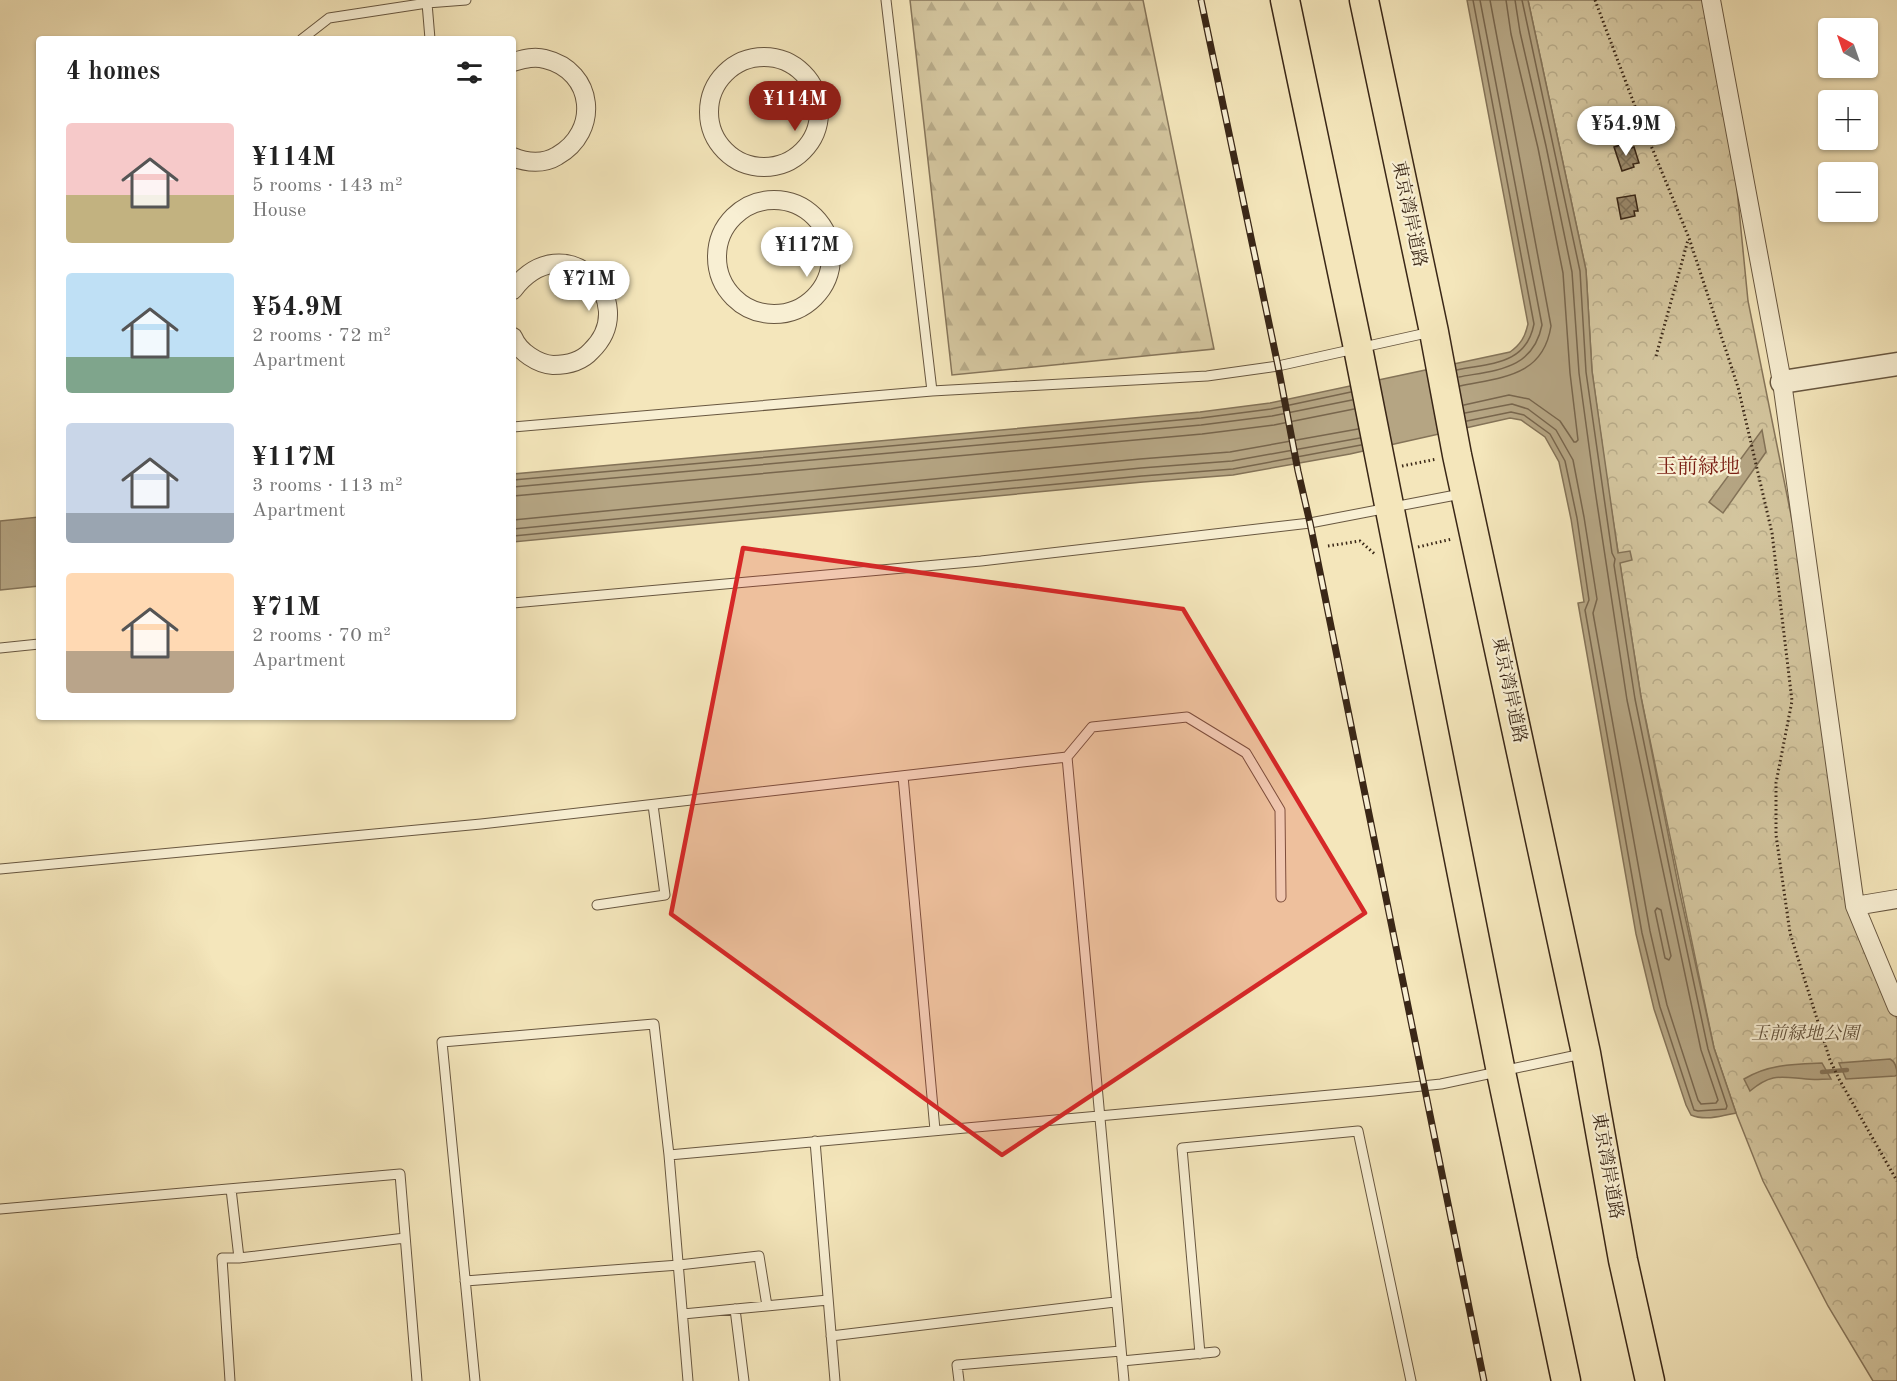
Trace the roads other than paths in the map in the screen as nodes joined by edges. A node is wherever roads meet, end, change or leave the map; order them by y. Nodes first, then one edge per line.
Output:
1 (466, 0) edge
2 (886, 0) edge
3 (1285, 0) edge
4 (1364, 0) edge
5 (1711, 0) edge
6 (427, 3) junction
7 (306, 36) edge
8 (430, 36) edge
9 (516, 61) edge
10 (718, 81) joint
11 (516, 158) edge
12 (726, 227) joint
13 (516, 286) edge
14 (1434, 332) junction
15 (516, 343) edge
16 (1358, 348) junction
17 (1897, 364) edge
18 (1782, 382) junction
19 (932, 391) junction
20 (516, 427) edge
21 (1465, 493) junction
22 (1389, 508) junction
23 (516, 603) edge
24 (36, 644) edge
25 (0, 648) edge
26 (1067, 757) junction
27 (903, 776) junction
28 (653, 805) junction
29 (0, 869) edge
30 (1281, 897) dead end
31 (1897, 899) edge
32 (597, 905) dead end
33 (1855, 906) junction
34 (1897, 1006) edge
35 (1586, 1053) junction
36 (1501, 1072) junction
37 (1100, 1116) junction
38 (935, 1130) junction
39 (815, 1141) junction
40 (669, 1155) junction
41 (231, 1189) junction
42 (0, 1209) edge
43 (405, 1238) junction
44 (239, 1258) junction
45 (1623, 1260) junction
46 (679, 1265) junction
47 (465, 1281) junction
48 (828, 1300) junction
49 (1115, 1302) junction
50 (767, 1306) junction
51 (735, 1309) junction
52 (683, 1314) junction
53 (831, 1336) junction
54 (1121, 1351) junction
55 (1215, 1352) dead end
56 (1200, 1354) junction
57 (1122, 1361) junction
58 (230, 1381) edge
59 (417, 1381) edge
60 (475, 1381) edge
61 (688, 1381) edge
62 (744, 1381) edge
63 (834, 1381) edge
64 (959, 1381) edge
65 (1124, 1381) edge
66 (1411, 1381) edge
67 (1566, 1381) edge
68 (1631, 1381) edge
69 (1650, 1381) edge

1 - 6 lane
2 - 19 lane
3 - 16 highway
4 - 14 highway, 東京湾岸道路
5 - 18 street
6 - 7 lane
6 - 8 lane
9 - 11 street
10 - 10 street
12 - 12 street
13 - 15 street
14 - 16 lane
14 - 21 highway, 東京湾岸道路
16 - 19 lane
16 - 22 highway
17 - 18 street
18 - 33 street
19 - 20 lane
21 - 22 lane
21 - 35 highway, 東京湾岸道路
22 - 23 lane
22 - 36 highway
24 - 25 lane
26 - 27 lane
26 - 30 lane
26 - 37 lane
27 - 28 lane
27 - 38 lane
28 - 29 lane
28 - 32 lane
31 - 33 street
33 - 34 street
35 - 36 lane
35 - 45 highway, 東京湾岸道路
36 - 37 lane
36 - 67 highway
37 - 38 lane
37 - 49 lane
38 - 39 lane
39 - 40 lane
39 - 48 lane
40 - 46 lane
40 - 47 lane
41 - 42 lane
41 - 43 lane
41 - 44 lane
43 - 44 lane
43 - 59 lane
44 - 58 lane
45 - 68 highway
45 - 69 highway, 東京湾岸道路
46 - 47 lane
46 - 50 lane
46 - 52 lane
47 - 60 lane
48 - 50 lane
48 - 53 lane
49 - 53 lane
49 - 54 lane
50 - 51 lane
51 - 52 lane
51 - 62 lane
52 - 61 lane
53 - 63 lane
54 - 57 lane
54 - 64 lane
55 - 56 lane
56 - 57 lane
56 - 66 lane
57 - 65 lane

